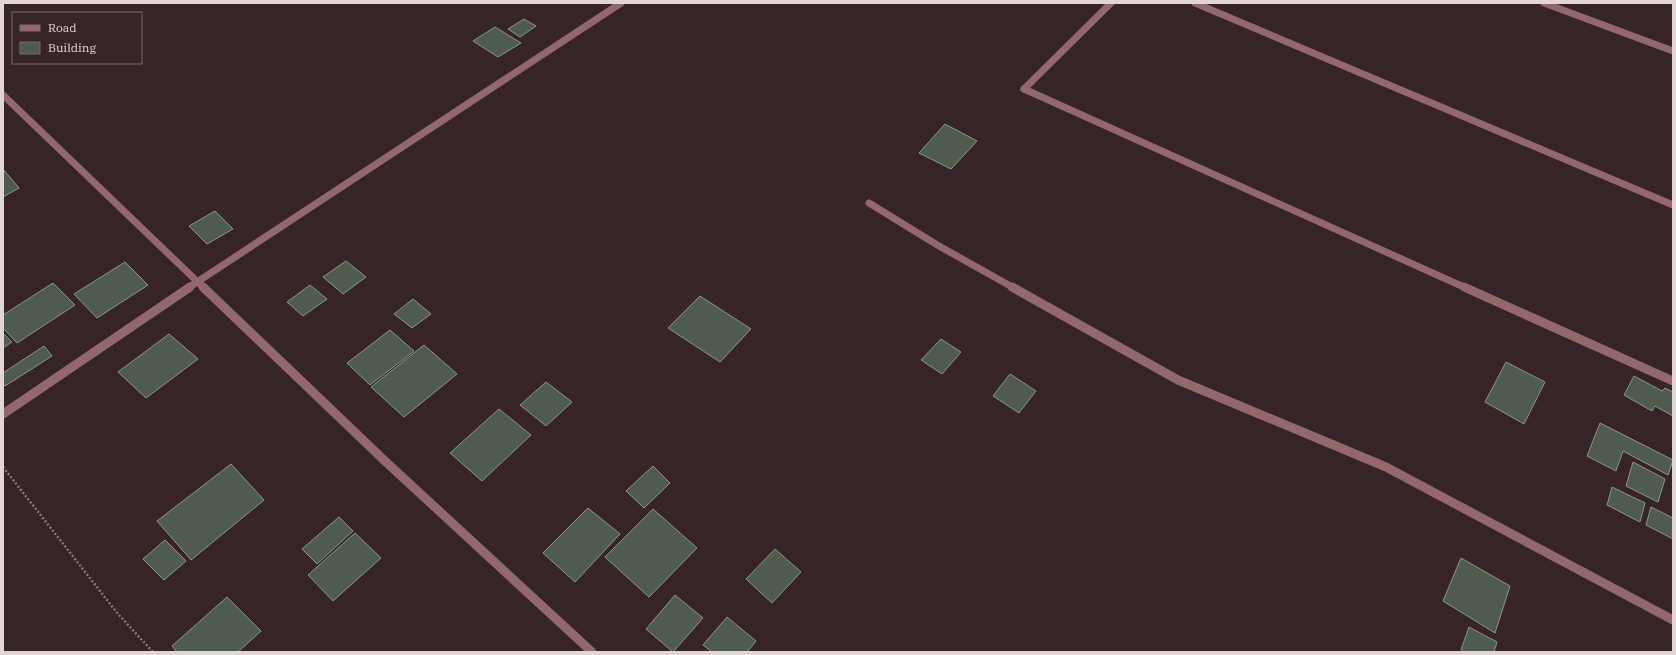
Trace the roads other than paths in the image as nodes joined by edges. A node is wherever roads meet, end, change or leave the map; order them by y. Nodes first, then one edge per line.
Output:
1 (622, 3) edge
2 (1111, 3) edge
3 (1195, 3) edge
4 (1544, 3) edge
5 (1673, 51) edge
6 (3, 95) edge
7 (869, 203) dead end
8 (1673, 205) edge
9 (197, 282) junction
10 (1673, 381) edge
11 (3, 414) edge
12 (1673, 620) edge
13 (592, 652) edge

1 - 9 street
2 - 10 street
3 - 8 street
4 - 5 street
6 - 9 street
7 - 12 street
9 - 11 street
9 - 13 street

